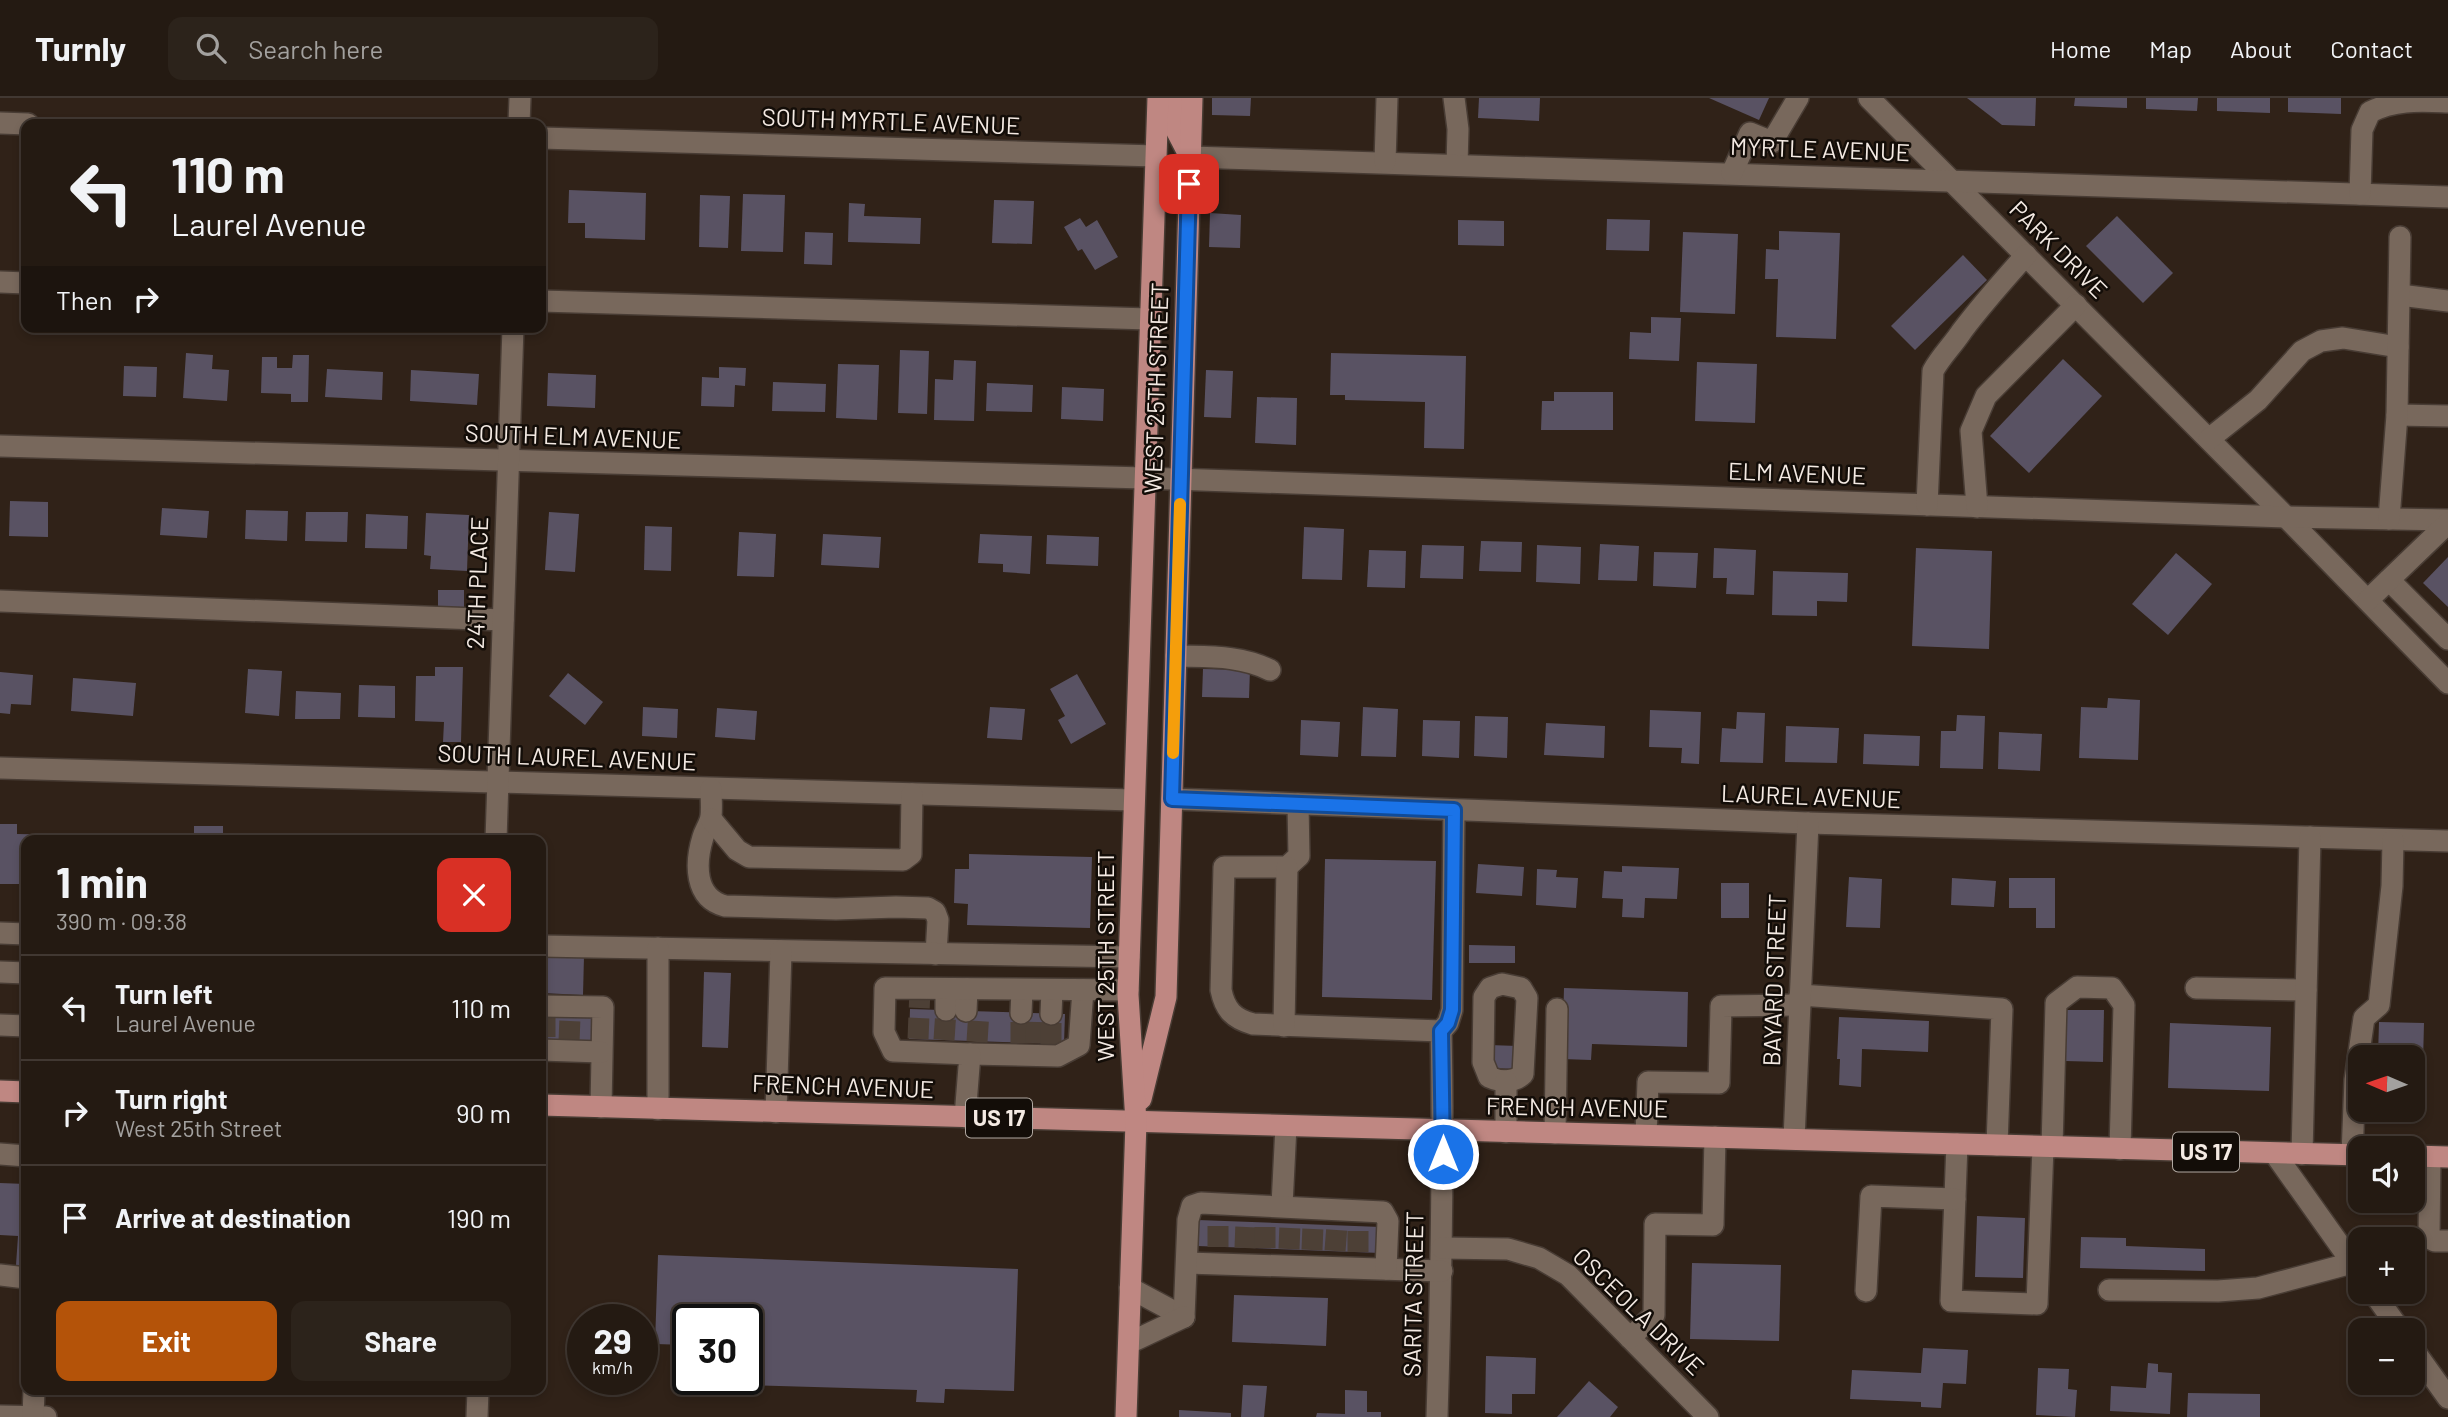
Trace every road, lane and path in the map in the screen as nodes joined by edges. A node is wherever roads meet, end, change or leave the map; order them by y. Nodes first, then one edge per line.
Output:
1 (520, 98) edge
2 (1158, 98) edge
3 (1176, 98) edge
4 (1192, 98) edge
5 (1387, 98) edge
6 (1454, 98) edge
7 (1798, 98) edge
8 (1869, 98) edge
9 (2448, 102) edge
10 (519, 119) edge
11 (0, 124) edge
12 (21, 124) edge
13 (546, 138) edge
14 (1156, 156) junction
15 (1190, 157) junction
16 (1385, 162) junction
17 (1457, 165) junction
18 (1732, 173) junction
19 (1953, 182) junction
20 (2360, 194) junction
21 (2448, 197) edge
22 (2400, 237) dead end
23 (2026, 255) junction
24 (0, 282) edge
25 (21, 283) edge
26 (2400, 295) junction
27 (546, 301) edge
28 (2448, 301) edge
29 (2076, 305) junction
30 (1149, 319) junction
31 (513, 333) edge
32 (2398, 347) junction
33 (2397, 415) junction
34 (2448, 416) edge
35 (2209, 439) junction
36 (0, 446) edge
37 (508, 462) junction
38 (1144, 478) junction
39 (1181, 480) junction
40 (1927, 505) junction
41 (1977, 507) junction
42 (2286, 517) junction
43 (2389, 519) junction
44 (2448, 522) edge
45 (2389, 580) junction
46 (2368, 600) junction
47 (0, 601) edge
48 (503, 620) junction
49 (2448, 642) edge
50 (1176, 656) junction
51 (2430, 664) junction
52 (1270, 670) dead end
53 (2448, 683) edge
54 (0, 768) edge
55 (497, 783) junction
56 (710, 789) junction
57 (912, 794) junction
58 (1172, 799) junction
59 (1133, 800) junction
60 (1298, 804) junction
61 (1454, 810) junction
62 (710, 819) junction
63 (1808, 823) junction
64 (496, 835) edge
65 (2310, 837) junction
66 (2393, 840) junction
67 (2448, 841) edge
68 (1287, 867) junction
69 (0, 933) edge
70 (21, 934) edge
71 (546, 946) edge
72 (658, 948) junction
73 (781, 951) junction
74 (936, 954) junction
75 (1129, 957) junction
76 (0, 972) edge
77 (21, 973) edge
78 (2196, 988) dead end
79 (1128, 989) junction
80 (1037, 990) junction
81 (1083, 990) junction
82 (2306, 990) junction
83 (1800, 1000) junction
84 (546, 1009) edge
85 (1557, 1009) dead end
86 (0, 1025) edge
87 (21, 1026) edge
88 (1284, 1026) junction
89 (1441, 1031) junction
90 (546, 1047) edge
91 (950, 1047) junction
92 (601, 1052) junction
93 (1506, 1081) dead end
94 (0, 1091) edge
95 (21, 1092) edge
96 (546, 1105) edge
97 (601, 1107) junction
98 (658, 1108) junction
99 (776, 1112) junction
100 (965, 1117) junction
101 (1136, 1122) junction
102 (1286, 1126) junction
103 (1443, 1131) junction
104 (1506, 1132) junction
105 (1555, 1133) junction
106 (1646, 1136) junction
107 (2356, 1136) edge
108 (1715, 1137) junction
109 (1794, 1139) junction
110 (1957, 1144) junction
111 (1997, 1145) junction
112 (2048, 1147) junction
113 (2120, 1149) junction
114 (0, 1154) edge
115 (2275, 1154) junction
116 (2302, 1154) junction
117 (2348, 1155) edge
118 (21, 1156) edge
119 (2430, 1157) edge
120 (1955, 1199) junction
121 (1269, 1213) junction
122 (2448, 1241) edge
123 (1442, 1248) junction
124 (2348, 1256) edge
125 (1187, 1263) junction
126 (1386, 1269) junction
127 (1442, 1271) junction
128 (2348, 1271) edge
129 (0, 1275) edge
130 (21, 1277) edge
131 (1130, 1289) junction
132 (2109, 1290) dead end
133 (1867, 1291) dead end
134 (1184, 1317) junction
135 (1630, 1338) junction
136 (1129, 1343) junction
137 (2425, 1366) edge
138 (34, 1395) edge
139 (478, 1395) edge
140 (2448, 1398) edge
141 (0, 1416) edge
142 (33, 1417) edge
143 (46, 1417) edge
144 (477, 1417) edge
145 (1126, 1417) edge
146 (1437, 1417) edge
147 (1708, 1417) edge

1 - 10 street
2 - 14 main road, WEST 25TH STREET
3 - 15 main road
4 - 15 main road, WEST 25TH STREET
5 - 16 street
6 - 17 street
7 - 18 street
8 - 19 street, PARK DRIVE
9 - 20 street
11 - 12 street
13 - 14 street, SOUTH MYRTLE AVENUE
14 - 30 main road, WEST 25TH STREET
15 - 16 street, MYRTLE AVENUE
15 - 39 main road, WEST 25TH STREET
16 - 17 street, MYRTLE AVENUE
17 - 18 street, MYRTLE AVENUE
18 - 19 street, MYRTLE AVENUE
19 - 20 street, MYRTLE AVENUE
19 - 23 street, PARK DRIVE
20 - 21 street, MYRTLE AVENUE
22 - 26 street
23 - 29 street, PARK DRIVE
23 - 40 street
24 - 25 street
26 - 28 street
26 - 32 street
27 - 30 street
29 - 35 street, PARK DRIVE
29 - 41 street
30 - 38 main road, WEST 25TH STREET
31 - 37 street, 24TH PLACE
32 - 33 street
32 - 35 street
33 - 34 street
33 - 43 street
35 - 42 street, PARK DRIVE
36 - 37 street, SOUTH ELM AVENUE
37 - 38 street, SOUTH ELM AVENUE
37 - 48 street, 24TH PLACE
38 - 39 street, ELM AVENUE
38 - 59 main road, WEST 25TH STREET
39 - 40 street, ELM AVENUE
39 - 50 main road, WEST 25TH STREET
40 - 41 street, ELM AVENUE
41 - 42 street, ELM AVENUE
42 - 43 street, ELM AVENUE
42 - 46 street, PARK DRIVE
43 - 44 street, ELM AVENUE
44 - 45 street
45 - 46 street
45 - 49 street
46 - 51 street, PARK DRIVE
47 - 48 street
48 - 55 street, 24TH PLACE
49 - 51 street
50 - 52 street
50 - 58 main road, WEST 25TH STREET
51 - 53 street, PARK DRIVE
54 - 55 street, SOUTH LAUREL AVENUE
55 - 56 street, SOUTH LAUREL AVENUE
55 - 64 street, 24TH PLACE
56 - 57 street, SOUTH LAUREL AVENUE
56 - 62 street
57 - 59 street, SOUTH LAUREL AVENUE
57 - 62 street
58 - 60 street, LAUREL AVENUE
58 - 101 main road, WEST 25TH STREET
59 - 75 main road, WEST 25TH STREET
60 - 61 street, LAUREL AVENUE
60 - 68 street
61 - 63 street, LAUREL AVENUE
61 - 89 street
62 - 74 street
63 - 65 street, LAUREL AVENUE
63 - 83 street, BAYARD STREET
65 - 66 street, LAUREL AVENUE
65 - 82 street
66 - 67 street, LAUREL AVENUE
66 - 107 street
68 - 88 street
68 - 88 street
69 - 70 street
71 - 72 street
72 - 73 street
72 - 98 street
73 - 74 street
73 - 99 street
74 - 75 street
75 - 79 main road, WEST 25TH STREET
76 - 77 street
78 - 82 street
79 - 81 street
79 - 101 main road, WEST 25TH STREET
80 - 80 street
80 - 81 street
80 - 91 street
81 - 91 street
82 - 116 street
83 - 106 street
83 - 109 street, BAYARD STREET
83 - 111 street
84 - 92 street
85 - 105 street
86 - 87 street
88 - 89 street
89 - 103 street, SARITA STREET
90 - 92 street
91 - 100 street
92 - 97 street
93 - 104 street
94 - 95 main road
96 - 97 main road, FRENCH AVENUE / US 17
97 - 98 main road, FRENCH AVENUE / US 17
98 - 99 main road, FRENCH AVENUE / US 17
99 - 100 main road, FRENCH AVENUE / US 17
100 - 101 main road, FRENCH AVENUE / US 17
101 - 102 main road, FRENCH AVENUE / US 17
101 - 131 main road
102 - 103 main road, FRENCH AVENUE / US 17
102 - 121 street
103 - 104 main road, FRENCH AVENUE / US 17
103 - 123 street, SARITA STREET
104 - 105 main road, FRENCH AVENUE / US 17
105 - 106 main road, FRENCH AVENUE / US 17
106 - 108 main road, FRENCH AVENUE / US 17
108 - 109 main road, FRENCH AVENUE / US 17
108 - 135 street
109 - 110 main road, FRENCH AVENUE / US 17
110 - 111 main road, FRENCH AVENUE / US 17
110 - 120 street
111 - 112 main road, FRENCH AVENUE / US 17
112 - 113 main road, FRENCH AVENUE / US 17
112 - 113 street
112 - 120 street
113 - 115 main road, FRENCH AVENUE / US 17
114 - 118 street
115 - 116 main road, FRENCH AVENUE / US 17
115 - 124 street
116 - 117 main road, FRENCH AVENUE / US 17
119 - 122 street
120 - 133 street
121 - 125 street
121 - 126 street
123 - 127 street, SARITA STREET
123 - 135 street, OSCEOLA DRIVE
125 - 126 street
125 - 134 street
126 - 127 street
127 - 146 street, SARITA STREET
128 - 132 street
129 - 130 street
131 - 134 street
131 - 136 main road
134 - 136 street
135 - 147 street, OSCEOLA DRIVE
136 - 145 main road
137 - 140 street
138 - 142 street
139 - 144 street
141 - 142 street
142 - 143 street

